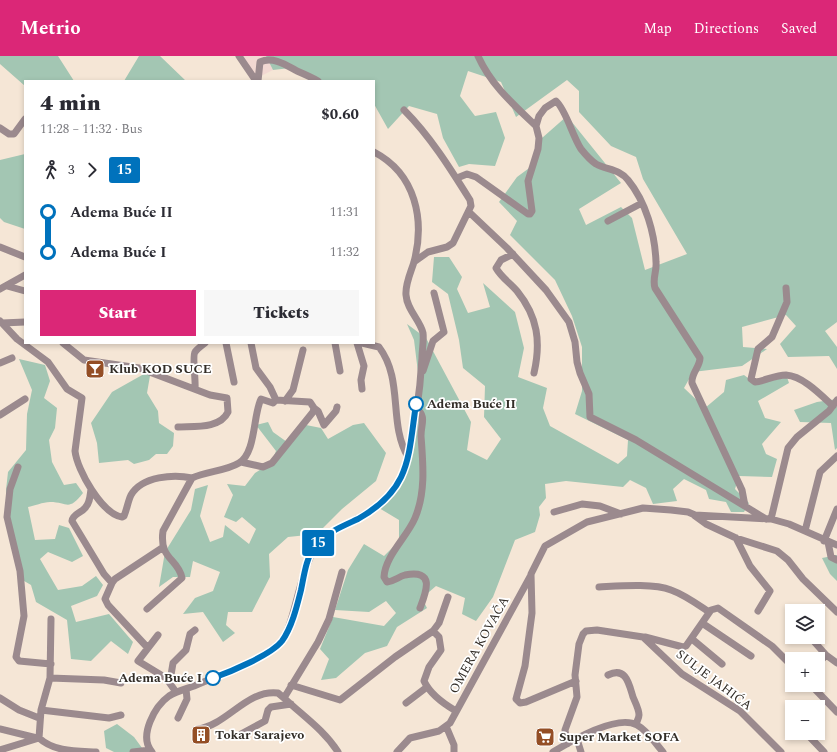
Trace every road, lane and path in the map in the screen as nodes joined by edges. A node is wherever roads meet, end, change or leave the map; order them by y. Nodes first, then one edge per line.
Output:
1 (239, 56) edge
2 (478, 56) edge
3 (256, 80) edge
4 (257, 80) edge
5 (316, 80) edge
6 (404, 110) dead end
7 (24, 120) edge
8 (536, 126) junction
9 (0, 128) edge
10 (375, 153) edge
11 (457, 178) junction
12 (642, 203) junction
13 (469, 212) junction
14 (608, 221) dead end
15 (0, 247) edge
16 (513, 254) junction
17 (24, 257) edge
18 (414, 262) junction
19 (24, 276) edge
20 (7, 286) junction
21 (786, 288) dead end
22 (0, 289) edge
23 (24, 291) edge
24 (434, 293) dead end
25 (1, 322) edge
26 (24, 322) edge
27 (65, 344) edge
28 (203, 344) edge
29 (226, 344) edge
30 (250, 344) edge
31 (335, 344) edge
32 (357, 344) edge
33 (366, 344) edge
34 (303, 350) dead end
35 (12, 358) dead end
36 (0, 363) edge
37 (340, 371) dead end
38 (534, 373) dead end
39 (421, 374) junction
40 (234, 382) dead end
41 (195, 389) junction
42 (362, 389) dead end
43 (25, 399) dead end
44 (276, 400) junction
45 (285, 400) junction
46 (835, 403) edge
47 (337, 407) dead end
48 (314, 408) junction
49 (416, 408) junction
50 (0, 415) edge
51 (178, 427) dead end
52 (837, 456) edge
53 (408, 457) junction
54 (240, 462) junction
55 (18, 467) dead end
56 (192, 478) junction
57 (92, 489) junction
58 (745, 506) junction
59 (837, 509) edge
60 (554, 512) dead end
61 (621, 514) junction
62 (695, 515) junction
63 (7, 517) junction
64 (769, 519) junction
65 (0, 523) edge
66 (804, 531) junction
67 (736, 538) junction
68 (826, 541) junction
69 (837, 545) edge
70 (162, 548) junction
71 (837, 560) edge
72 (342, 572) dead end
73 (532, 574) junction
74 (112, 583) junction
75 (599, 587) dead end
76 (448, 597) dead end
77 (420, 608) dead end
78 (147, 609) dead end
79 (758, 611) dead end
80 (709, 612) junction
81 (837, 612) edge
82 (52, 619) dead end
83 (702, 623) junction
84 (195, 630) dead end
85 (433, 631) junction
86 (158, 635) dead end
87 (643, 637) junction
88 (692, 639) junction
89 (816, 644) edge
90 (147, 647) junction
91 (826, 655) joint
92 (751, 656) dead end
93 (785, 659) edge
94 (837, 663) edge
95 (50, 664) junction
96 (722, 664) dead end
97 (608, 675) dead end
98 (50, 678) junction
99 (170, 681) junction
100 (576, 681) junction
101 (121, 684) dead end
102 (291, 685) junction
103 (427, 687) junction
104 (186, 689) junction
105 (176, 692) junction
106 (818, 692) edge
107 (0, 698) edge
108 (284, 698) junction
109 (406, 703) dead end
110 (291, 704) junction
111 (41, 710) junction
112 (456, 711) junction
113 (837, 712) edge
114 (121, 715) dead end
115 (39, 718) junction
116 (178, 718) dead end
117 (636, 724) junction
118 (446, 726) junction
119 (0, 729) edge
120 (198, 729) dead end
121 (241, 734) dead end
122 (40, 738) junction
123 (577, 739) junction
124 (813, 740) edge
125 (567, 744) junction
126 (0, 750) edge
127 (151, 751) edge
128 (96, 752) edge
129 (133, 752) edge
130 (338, 752) edge
131 (397, 752) edge
132 (454, 752) edge
133 (553, 752) edge
134 (581, 752) edge
135 (663, 752) edge
136 (781, 752) edge
137 (824, 752) edge

1 - 3 street
2 - 8 street
4 - 5 street
6 - 11 street
7 - 9 street
8 - 11 street
8 - 12 street
10 - 18 street
11 - 13 street
12 - 14 street
12 - 58 street
13 - 16 street
13 - 18 street
15 - 17 street
16 - 38 street
16 - 58 street
18 - 39 street
19 - 20 street
20 - 22 street
20 - 23 street
21 - 46 street
24 - 39 street
25 - 26 street
25 - 57 street
27 - 41 street
28 - 41 street
29 - 40 street
30 - 44 street
31 - 37 street
32 - 42 street
33 - 53 street
34 - 45 street
35 - 36 street
39 - 49 street
41 - 51 street
43 - 50 street
44 - 45 street
44 - 54 street
45 - 48 street
46 - 64 street
47 - 48 street
48 - 54 street
49 - 53 street
49 - 77 street
52 - 66 street
53 - 104 street
54 - 56 street
55 - 63 street
56 - 57 street
56 - 70 street
57 - 74 street
58 - 64 street
59 - 68 street
60 - 61 street
61 - 62 street, OMERA KOVAČA
61 - 73 street, OMERA KOVAČA
62 - 64 street
62 - 67 street
63 - 65 street
63 - 95 street
64 - 66 street
66 - 68 street
67 - 79 street
67 - 81 street
68 - 69 street
68 - 71 street
70 - 74 street
70 - 78 street
72 - 102 street
73 - 100 street
73 - 112 street, OMERA KOVAČA
74 - 90 street
75 - 80 street
76 - 85 street
80 - 83 street
80 - 93 street
82 - 95 street
83 - 88 street
83 - 92 street
84 - 99 street
85 - 102 street
85 - 103 street
86 - 90 street
87 - 88 street
87 - 100 street
87 - 136 street, SULJE JAHIĆA
88 - 96 street
89 - 91 street
90 - 99 street
91 - 94 street
95 - 98 street
97 - 117 street
98 - 101 street
98 - 111 street
99 - 105 street
100 - 125 street
102 - 108 street
103 - 109 street
103 - 112 street
104 - 105 street
104 - 116 street
105 - 127 street
106 - 113 street
107 - 115 street
108 - 110 street
108 - 120 street
110 - 121 street
110 - 130 street
111 - 114 street
111 - 115 street
112 - 118 street, OMERA KOVAČA
115 - 122 street
117 - 123 street
117 - 135 street
118 - 131 street
118 - 132 street
119 - 122 street
122 - 126 street
122 - 128 street
123 - 125 street
123 - 134 street
124 - 137 street
125 - 133 street
127 - 129 street

